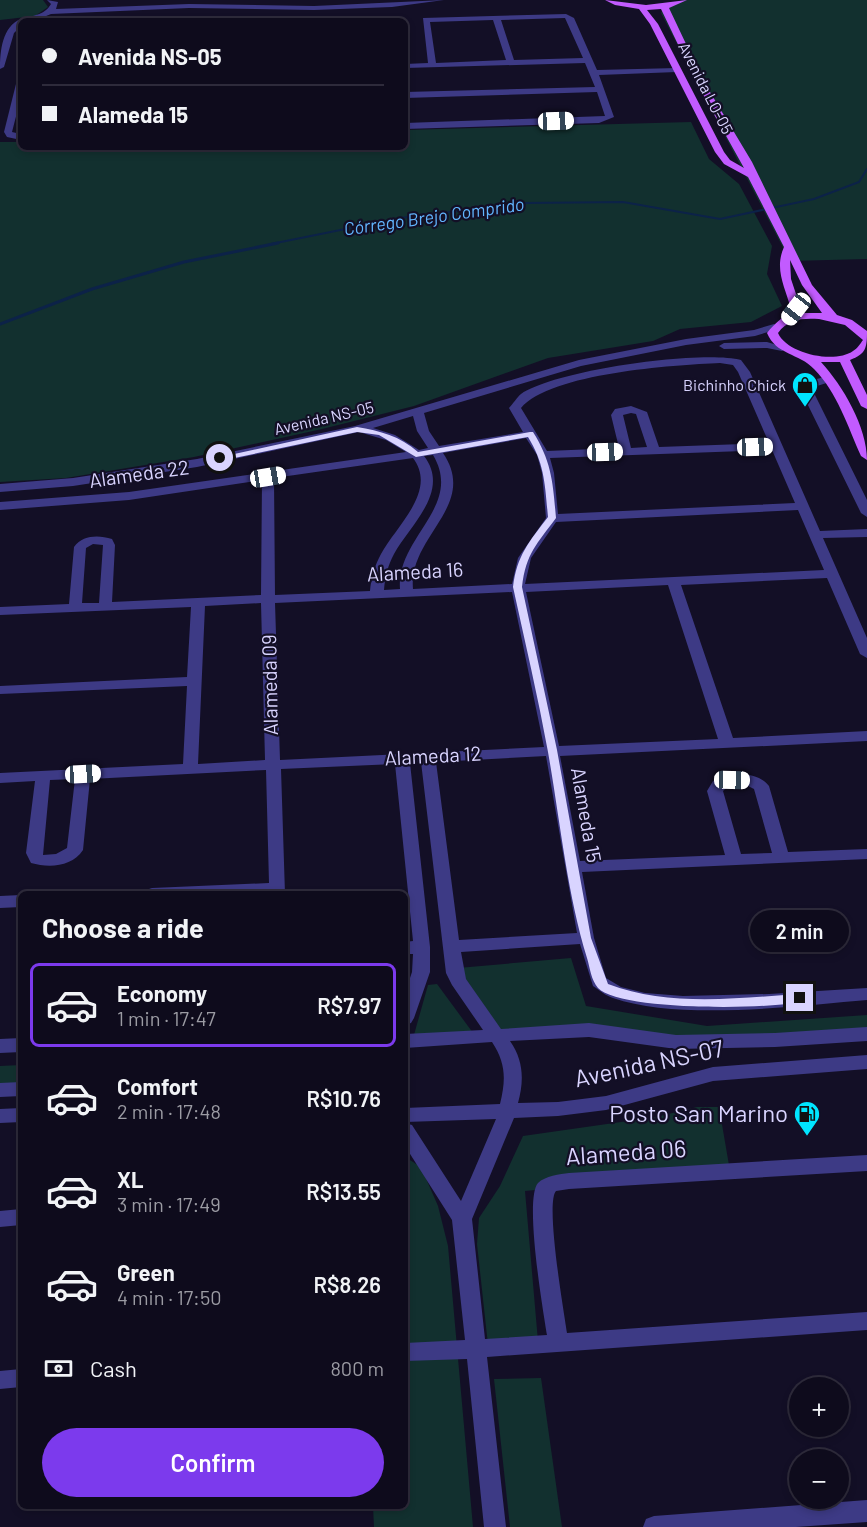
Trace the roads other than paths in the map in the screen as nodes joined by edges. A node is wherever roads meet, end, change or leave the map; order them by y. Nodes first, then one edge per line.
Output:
1 (199, 0) edge
2 (440, 0) edge
3 (609, 0) edge
4 (683, 0) edge
5 (53, 1) edge
6 (354, 3) edge
7 (312, 4) edge
8 (664, 6) junction
9 (641, 7) junction
10 (51, 12) junction
11 (343, 16) dead end
12 (325, 17) dead end
13 (496, 17) junction
14 (36, 18) edge
15 (18, 21) edge
16 (7, 22) dead end
17 (18, 24) edge
18 (589, 60) junction
19 (511, 62) junction
20 (432, 64) junction
21 (408, 66) edge
22 (0, 67) edge
23 (677, 70) junction
24 (594, 73) junction
25 (600, 89) junction
26 (18, 94) edge
27 (408, 95) edge
28 (408, 126) edge
29 (18, 136) edge
30 (751, 175) junction
31 (788, 248) junction
32 (833, 317) junction
33 (789, 319) junction
34 (774, 327) junction
35 (866, 335) edge
36 (782, 348) junction
37 (649, 350) junction
38 (809, 358) junction
39 (843, 358) junction
40 (829, 380) junction
41 (867, 406) edge
42 (418, 412) junction
43 (357, 429) junction
44 (530, 434) junction
45 (775, 446) junction
46 (654, 450) junction
47 (438, 451) junction
48 (626, 451) junction
49 (416, 454) junction
50 (543, 455) junction
51 (867, 456) edge
52 (268, 477) junction
53 (0, 488) edge
54 (0, 506) edge
55 (801, 506) junction
56 (867, 513) edge
57 (552, 518) junction
58 (867, 534) edge
59 (814, 535) junction
60 (832, 574) junction
61 (674, 581) junction
62 (518, 587) junction
63 (408, 592) junction
64 (378, 593) junction
65 (268, 600) junction
66 (198, 603) junction
67 (105, 607) junction
68 (75, 608) junction
69 (0, 611) edge
70 (867, 654) edge
71 (194, 681) junction
72 (0, 690) edge
73 (867, 735) edge
74 (727, 742) junction
75 (552, 750) junction
76 (428, 757) junction
77 (402, 758) junction
78 (272, 764) junction
79 (190, 769) junction
80 (83, 774) junction
81 (44, 776) junction
82 (0, 778) edge
83 (437, 845) junction
84 (412, 846) junction
85 (867, 854) edge
86 (782, 859) junction
87 (735, 861) junction
88 (573, 867) junction
89 (277, 891) edge
90 (18, 901) edge
91 (0, 902) edge
92 (586, 938) junction
93 (451, 946) junction
94 (413, 947) edge
95 (867, 994) edge
96 (408, 1009) edge
97 (867, 1034) edge
98 (497, 1036) junction
99 (408, 1041) edge
100 (18, 1045) edge
101 (0, 1046) edge
102 (867, 1062) edge
103 (18, 1089) edge
104 (0, 1090) edge
105 (507, 1110) junction
106 (408, 1114) edge
107 (18, 1115) edge
108 (0, 1116) edge
109 (408, 1135) edge
110 (867, 1163) edge
111 (18, 1217) edge
112 (0, 1219) edge
113 (462, 1219) junction
114 (867, 1321) edge
115 (558, 1342) junction
116 (477, 1349) junction
117 (408, 1352) edge
118 (18, 1378) edge
119 (0, 1380) edge
120 (858, 1516) edge
121 (696, 1525) edge
122 (495, 1527) edge
123 (654, 1527) edge

1 - 5 street
2 - 6 street
3 - 9 main road
4 - 8 main road
5 - 10 street
6 - 7 street
6 - 11 street
7 - 10 street
7 - 12 street
8 - 9 main road
8 - 30 main road, Avenida LO-05
9 - 23 main road, Avenida LO-05
10 - 14 street
13 - 18 street
13 - 19 street
13 - 20 street
15 - 16 street
17 - 22 street
18 - 19 street
18 - 24 street
19 - 20 street
20 - 21 street
23 - 24 street
23 - 30 main road, Avenida LO-05
24 - 25 street
25 - 27 street
25 - 28 street
26 - 29 street
30 - 31 main road, Avenida LO-05
31 - 32 main road, Avenida LO-05
31 - 33 main road
32 - 33 main road
32 - 35 main road
33 - 34 main road
34 - 36 main road
34 - 37 street, Avenida NS-05
35 - 39 main road
36 - 37 street, Avenida NS-05
36 - 38 main road
37 - 42 street, Avenida NS-05
38 - 39 main road
38 - 40 main road
39 - 41 main road
40 - 51 main road
40 - 56 street
42 - 43 street, Avenida NS-05
42 - 47 street
43 - 49 street
43 - 53 street, Avenida NS-05
44 - 45 street
44 - 47 street, Alameda 22
44 - 50 street
45 - 46 street
45 - 55 street
46 - 48 street
46 - 48 street
47 - 49 street, Alameda 22
47 - 63 street
48 - 50 street
49 - 52 street, Alameda 22
49 - 64 street
50 - 57 street
52 - 54 street, Alameda 22
52 - 65 street, Alameda 09
55 - 57 street
55 - 59 street
57 - 62 street, Alameda 15
58 - 59 street
59 - 60 street
60 - 61 street, Alameda 16
60 - 70 street
61 - 62 street, Alameda 16
61 - 74 street
62 - 63 street, Alameda 16
62 - 75 street, Alameda 15
63 - 64 street, Alameda 16
64 - 65 street, Alameda 16
65 - 66 street, Alameda 16
65 - 78 street, Alameda 09
66 - 67 street, Alameda 16
66 - 71 street
67 - 68 street, Alameda 16
67 - 68 street
68 - 69 street, Alameda 16
71 - 72 street
71 - 79 street
73 - 74 street, Alameda 12
74 - 75 street, Alameda 12
75 - 76 street, Alameda 12
75 - 88 street, Alameda 15
76 - 77 street, Alameda 12
76 - 83 street
77 - 78 street, Alameda 12
77 - 84 street
78 - 79 street, Alameda 12
78 - 89 street, Alameda 09
79 - 80 street, Alameda 12
80 - 81 street, Alameda 12
80 - 81 street
81 - 82 street, Alameda 12
83 - 84 street
83 - 93 street
84 - 94 street
85 - 86 street
86 - 87 street
86 - 87 street
87 - 88 street
88 - 92 street, Alameda 15
90 - 91 street
92 - 93 street
92 - 95 street, Alameda 15
93 - 98 street
94 - 96 street
97 - 98 street, Avenida NS-07
98 - 99 street, Avenida NS-07
98 - 105 street
100 - 101 street
102 - 105 street, Avenida NS-07
103 - 104 street
105 - 106 street, Avenida NS-07
105 - 113 street
107 - 108 street
109 - 113 street
110 - 115 street, Alameda 06
111 - 112 street
113 - 116 street
114 - 115 street
115 - 116 street
116 - 117 street
116 - 122 street
118 - 119 street
120 - 121 street
121 - 123 street

